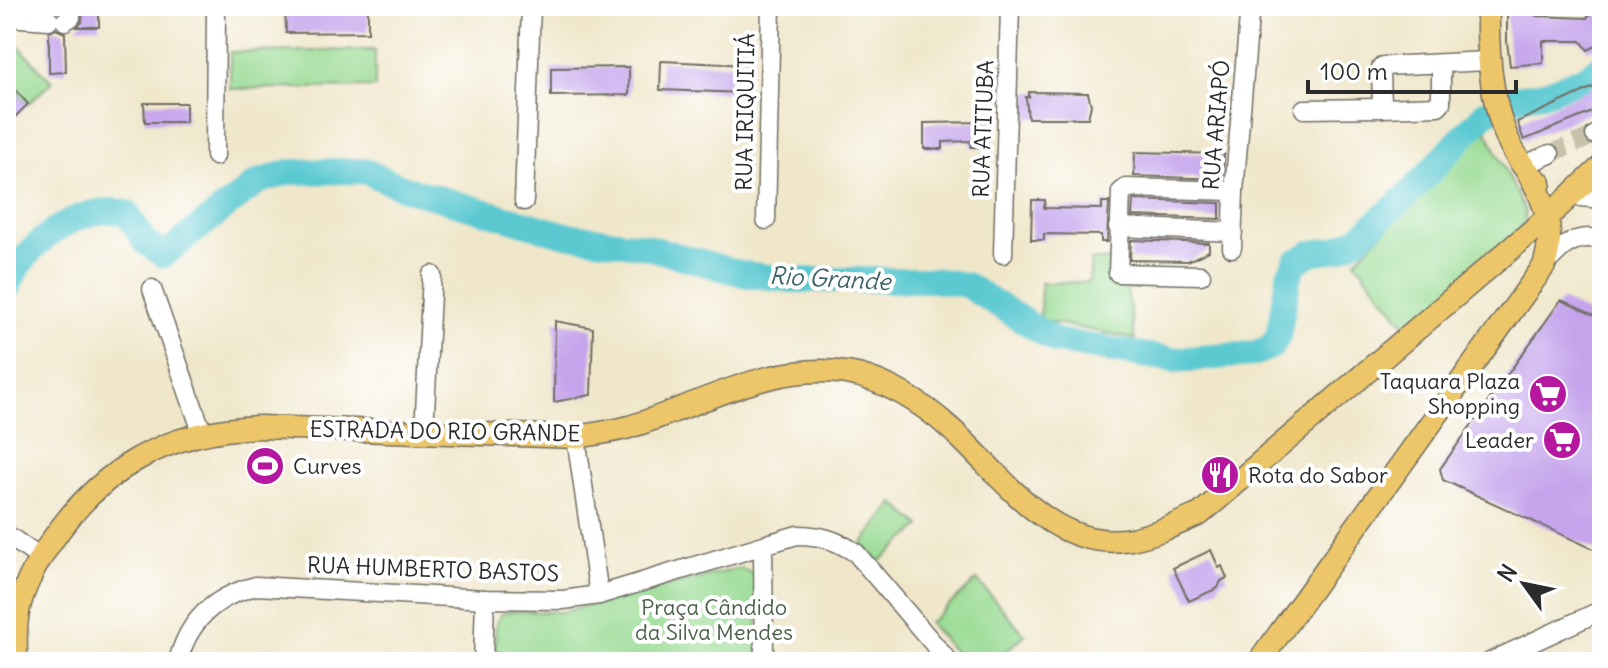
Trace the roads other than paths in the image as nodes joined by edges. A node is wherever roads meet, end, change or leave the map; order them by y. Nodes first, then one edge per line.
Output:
1 (216, 6) edge
2 (531, 6) edge
3 (771, 6) edge
4 (1010, 6) edge
5 (1250, 6) edge
6 (1488, 6) edge
7 (62, 15) edge
8 (6, 17) edge
9 (1441, 64) junction
10 (1490, 72) junction
11 (1382, 108) junction
12 (1304, 109) dead end
13 (1550, 154) tunnel mouth
14 (215, 156) dead end
15 (1602, 166) edge
16 (1526, 170) junction
17 (1602, 184) edge
18 (1234, 191) junction
19 (1570, 196) junction
20 (1602, 199) edge
21 (524, 201) dead end
22 (1548, 217) junction
23 (766, 220) dead end
24 (1118, 227) junction
25 (1602, 240) edge
26 (1003, 254) dead end
27 (1544, 266) junction
28 (432, 275) dead end
29 (1201, 275) dead end
30 (152, 289) dead end
31 (202, 432) junction
32 (424, 432) junction
33 (576, 437) junction
34 (6, 534) edge
35 (763, 546) junction
36 (40, 558) junction
37 (599, 595) junction
38 (485, 599) junction
39 (1602, 610) edge
40 (11, 618) edge
41 (16, 662) edge
42 (178, 662) edge
43 (483, 662) edge
44 (764, 662) edge
45 (949, 662) edge
46 (1259, 662) edge
47 (1490, 662) edge

1 - 14 street
2 - 21 street
3 - 23 street, RUA IRIQUITIÁ
4 - 26 street, RUA ATITUBA
5 - 18 street, RUA ARIAPÓ
6 - 10 main road
7 - 8 street
9 - 10 street
9 - 11 street
9 - 11 street
10 - 16 main road
11 - 12 street
13 - 16 street
15 - 19 main road, ESTRADA DO RIO GRANDE
16 - 19 main road
16 - 22 main road
17 - 19 main road
18 - 24 street
18 - 24 street, RUA ARIAPÓ
19 - 20 street
19 - 22 main road, ESTRADA DO RIO GRANDE
22 - 27 main road
22 - 33 main road, ESTRADA DO RIO GRANDE
24 - 29 street
25 - 27 street
27 - 46 main road
28 - 32 street
30 - 31 street
31 - 32 main road, ESTRADA DO RIO GRANDE
31 - 36 main road, ESTRADA DO RIO GRANDE
32 - 33 main road, ESTRADA DO RIO GRANDE
33 - 37 street
34 - 36 street
35 - 37 street, RUA HUMBERTO BASTOS
35 - 44 street
35 - 45 street, RUA HUMBERTO BASTOS
36 - 40 main road, ESTRADA DO RIO GRANDE
37 - 38 street, RUA HUMBERTO BASTOS
38 - 42 street, RUA HUMBERTO BASTOS
38 - 43 street
39 - 47 street
40 - 41 main road, ESTRADA DO RIO GRANDE

